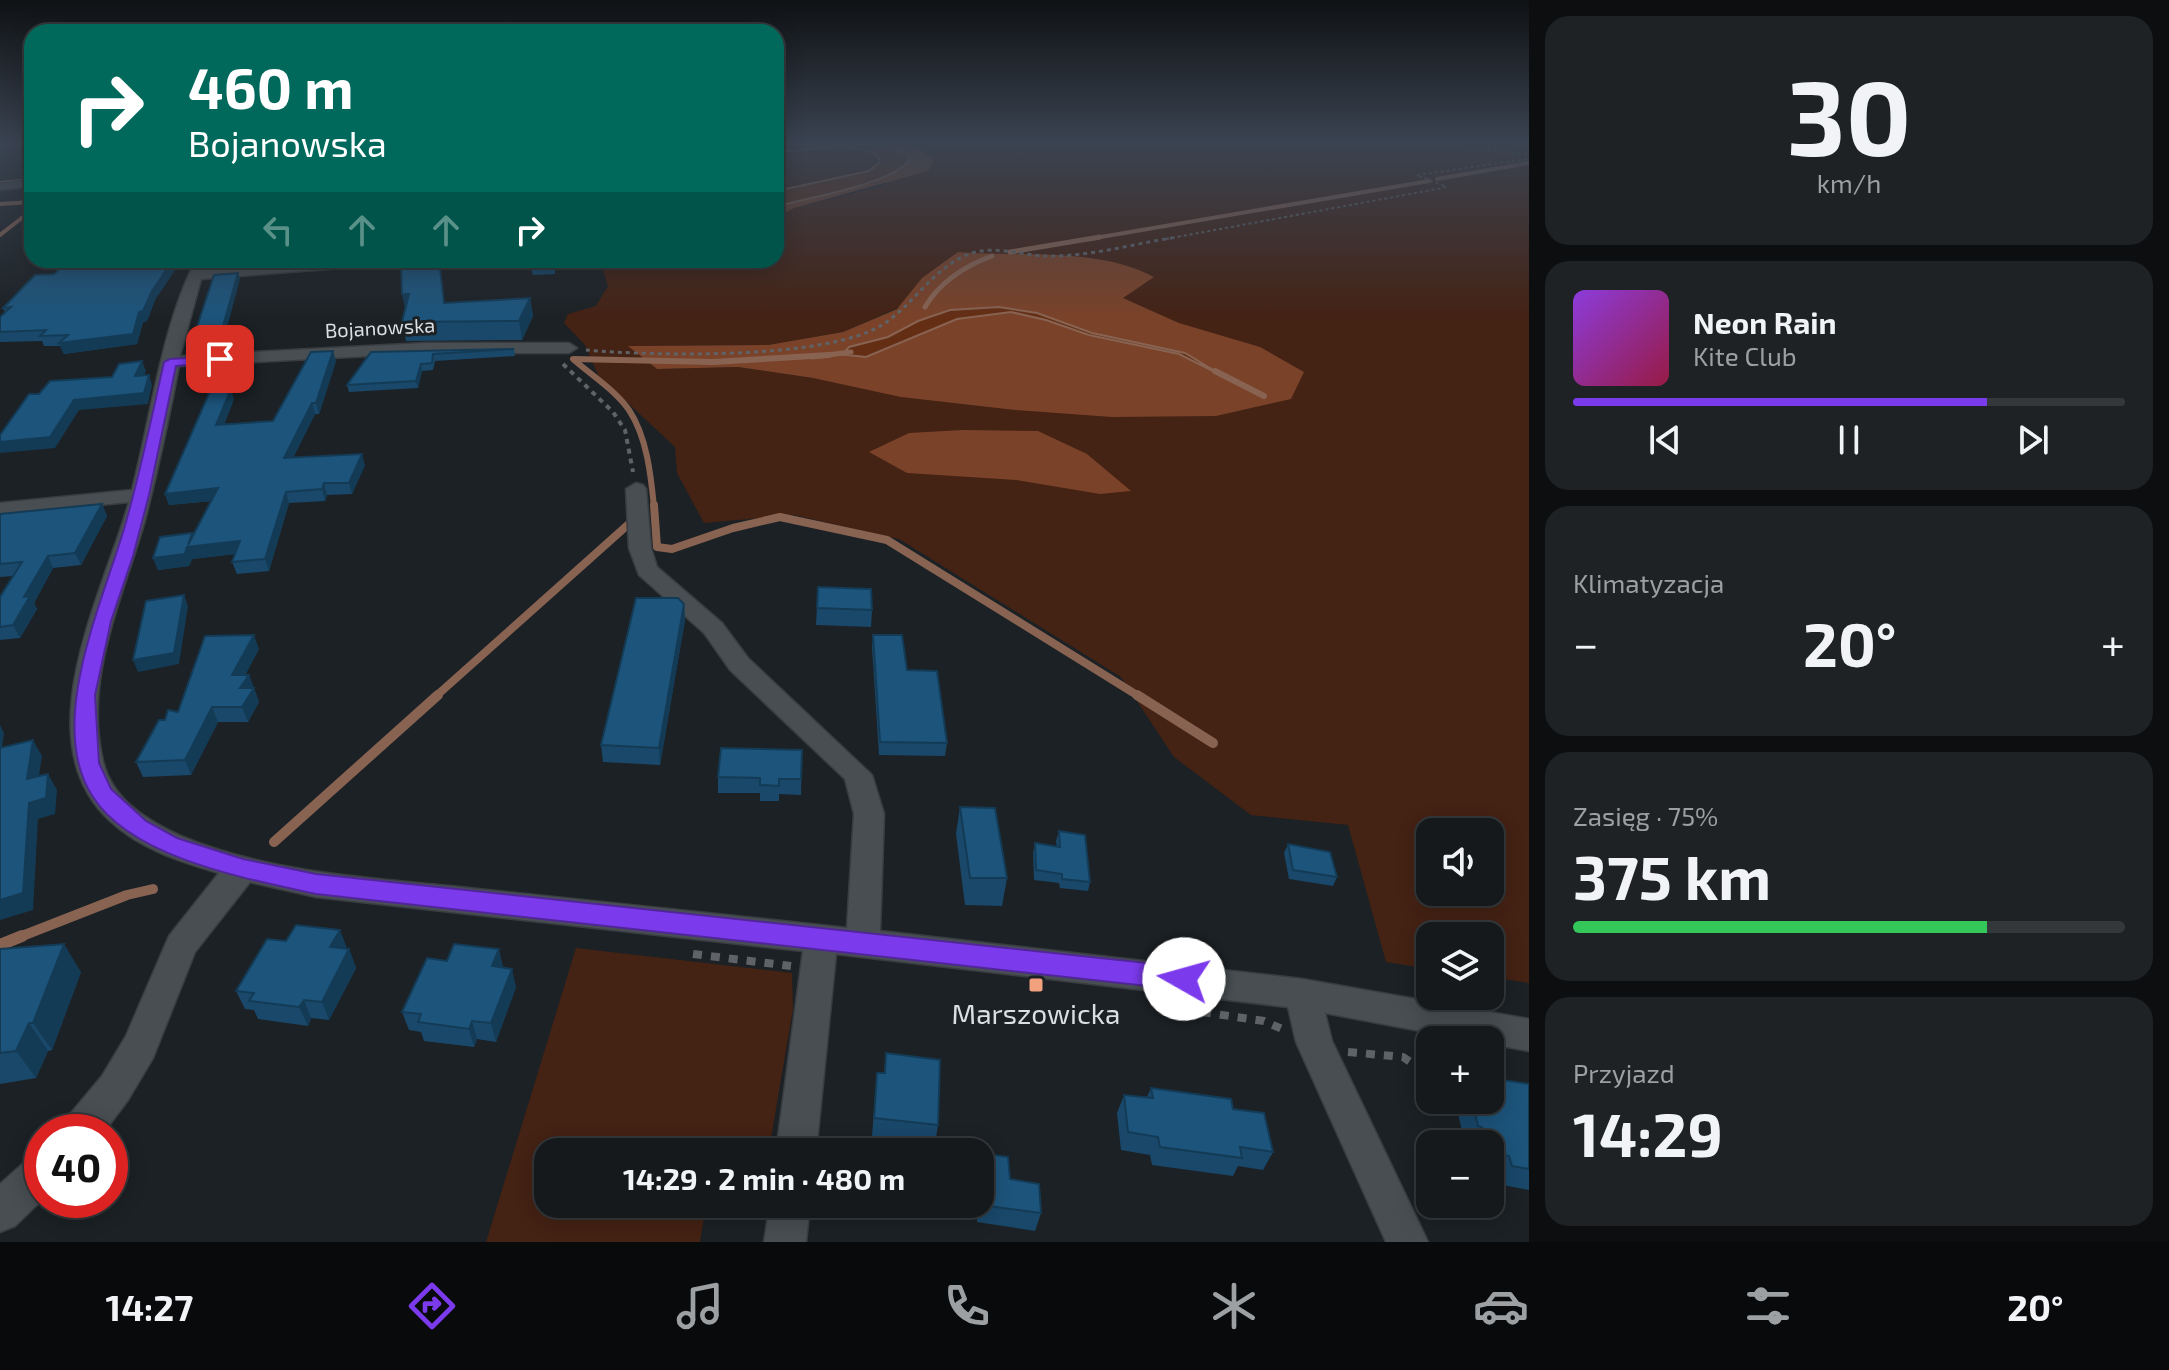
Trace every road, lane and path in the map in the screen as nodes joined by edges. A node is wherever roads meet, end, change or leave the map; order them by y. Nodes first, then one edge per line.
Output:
1 (1372, 202) edge
2 (199, 268) edge
3 (569, 348) joint
4 (544, 349) junction
5 (170, 362) junction
6 (636, 489) joint
7 (141, 495) junction
8 (0, 509) edge
9 (243, 868) junction
10 (863, 945) junction
11 (685, 953) dead end
12 (820, 955) junction
13 (1302, 994) junction
14 (1185, 1010) dead end
15 (1529, 1035) edge
16 (1314, 1042) junction
17 (1412, 1063) dead end
18 (94, 1114) edge
19 (798, 1138) edge
20 (24, 1189) edge
21 (0, 1211) edge
22 (788, 1218) edge
23 (785, 1242) edge
24 (1407, 1242) edge

1 - 3 path
2 - 5 street
3 - 4 street, Bojanowska
4 - 5 street, Bojanowska
4 - 6 path
5 - 7 street
6 - 10 street
7 - 8 street
7 - 9 street
9 - 12 street
9 - 18 street
10 - 12 street
10 - 13 street
11 - 12 path
12 - 19 street
13 - 15 street
13 - 16 street
14 - 16 path
16 - 17 path
16 - 24 street
20 - 21 street
22 - 23 street

